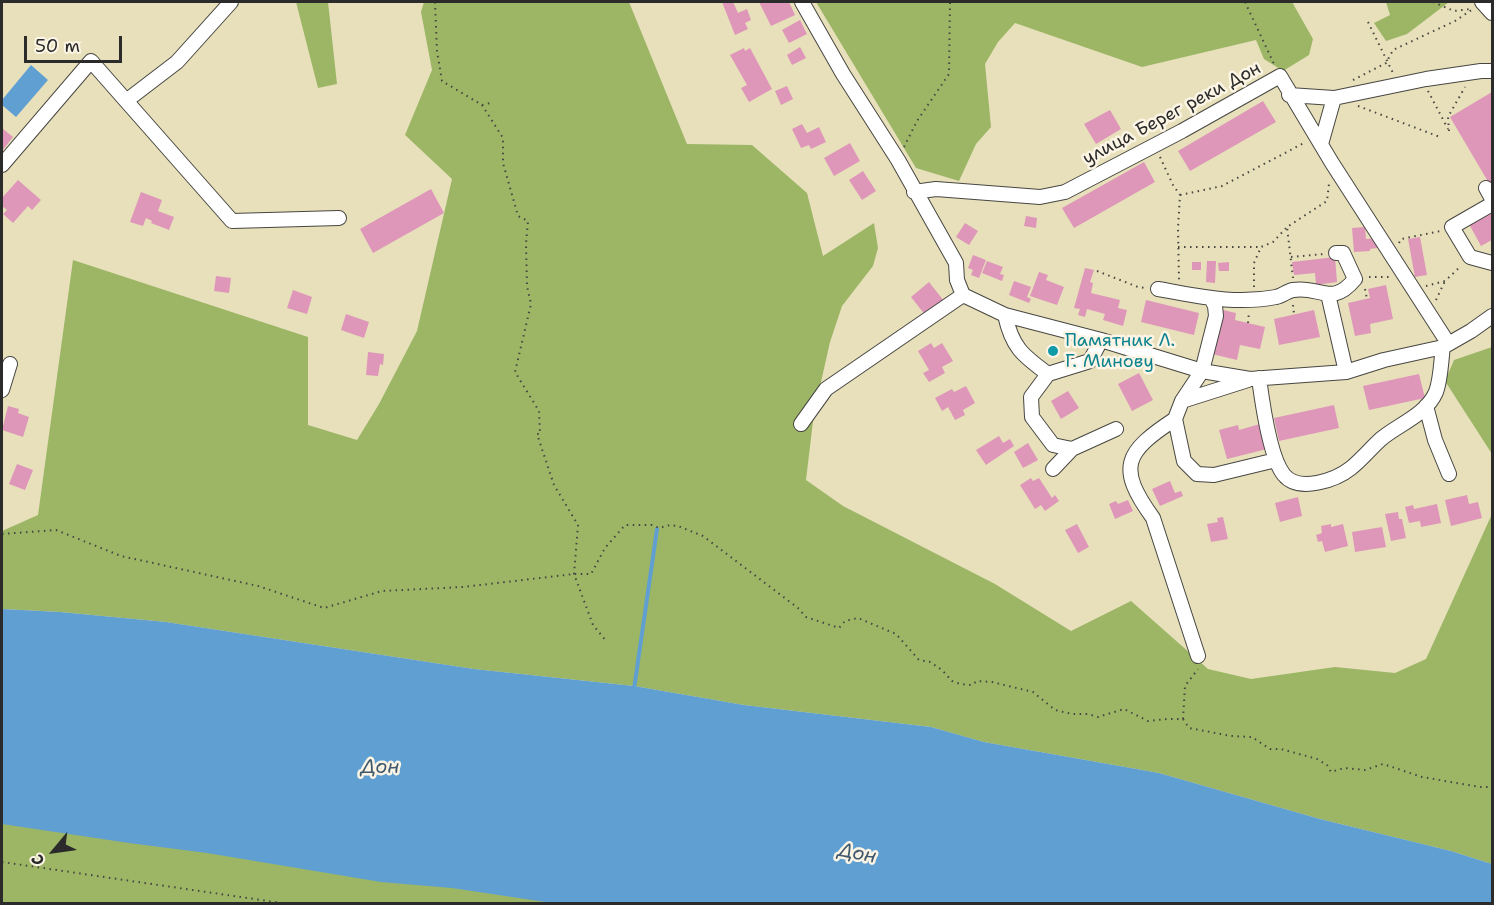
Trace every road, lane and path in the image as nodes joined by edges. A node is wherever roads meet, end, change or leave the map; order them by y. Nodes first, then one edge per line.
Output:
1 (231, 2) edge
2 (435, 2) edge
3 (802, 2) edge
4 (950, 2) edge
5 (1091, 2) edge
6 (1130, 2) edge
7 (1245, 2) edge
8 (1433, 2) edge
9 (1482, 2) edge
10 (1492, 12) edge
11 (1368, 22) dead end
12 (1386, 63) junction
13 (1492, 71) edge
14 (1475, 72) junction
15 (1280, 76) junction
16 (1422, 80) junction
17 (1401, 85) junction
18 (1289, 95) junction
19 (1334, 98) junction
20 (126, 101) junction
21 (490, 103) dead end
22 (482, 105) junction
23 (1356, 105) dead end
24 (1440, 137) dead end
25 (1318, 140) junction
26 (1154, 145) junction
27 (898, 160) junction
28 (1332, 163) junction
29 (2, 165) edge
30 (914, 192) junction
31 (1180, 195) junction
32 (1492, 204) edge
33 (339, 218) dead end
34 (1287, 227) junction
35 (1178, 247) junction
36 (1261, 247) junction
37 (1336, 253) joint
38 (1291, 257) junction
39 (1470, 257) junction
40 (1492, 263) edge
41 (1097, 271) dead end
42 (1445, 281) junction
43 (1410, 285) junction
44 (1158, 289) joint
45 (1294, 290) junction
46 (1180, 292) junction
47 (1328, 294) junction
48 (963, 295) junction
49 (1211, 298) junction
50 (1254, 300) junction
51 (1228, 301) junction
52 (1005, 315) junction
53 (1429, 315) junction
54 (1216, 316) junction
55 (1492, 316) edge
56 (1101, 340) junction
57 (1445, 345) junction
58 (10, 364) dead end
59 (1202, 371) junction
60 (1346, 372) junction
61 (1048, 374) junction
62 (1255, 379) junction
63 (2, 390) edge
64 (1182, 401) junction
65 (1426, 406) junction
66 (1175, 419) junction
67 (801, 424) dead end
68 (1116, 429) dead end
69 (1072, 449) junction
70 (1276, 460) junction
71 (1053, 469) dead end
72 (1449, 474) dead end
73 (2, 534) edge
74 (574, 574) junction
75 (607, 642) dead end
76 (1198, 656) joint
77 (1184, 719) junction
78 (1492, 787) edge
79 (2, 862) edge
80 (288, 903) edge

1 - 20 street
2 - 22 path
3 - 27 street
4 - 27 path
5 - 6 path
7 - 15 path
8 - 12 path
9 - 10 street
11 - 12 path
12 - 17 path
12 - 19 path
13 - 14 street
14 - 16 street
14 - 16 path
15 - 18 street, улица Берег реки Дон
15 - 26 street, улица Берег реки Дон
16 - 17 street
17 - 19 street
18 - 19 street
18 - 25 street, улица Берег реки Дон
19 - 25 street
20 - 29 street
20 - 33 street
21 - 22 path
22 - 74 path
23 - 24 path
25 - 28 street, улица Берег реки Дон
25 - 31 path
26 - 30 street, улица Берег реки Дон
26 - 31 path
27 - 30 street
28 - 34 path
28 - 43 street, улица Берег реки Дон
30 - 48 street
31 - 35 path
32 - 39 street
34 - 36 path
34 - 38 path
35 - 36 path
35 - 46 path
36 - 50 path
37 - 38 path
37 - 47 street
38 - 45 path
39 - 40 street
39 - 42 path
41 - 44 path
42 - 43 path
42 - 53 path
43 - 53 street, улица Берег реки Дон
44 - 46 street
45 - 47 street
45 - 50 street
46 - 49 street
47 - 60 street
48 - 52 street
48 - 67 street
49 - 51 street
49 - 54 street
50 - 51 street
51 - 54 street
52 - 56 street
52 - 61 street
53 - 57 street, улица Берег реки Дон
54 - 59 street
55 - 57 street
56 - 59 street
56 - 61 street
57 - 60 street
57 - 65 street
58 - 63 street
59 - 62 street
59 - 64 street
60 - 62 street
61 - 69 street
62 - 64 street
62 - 70 street
64 - 66 street
65 - 70 street
65 - 72 street
66 - 70 street
66 - 76 street
68 - 69 street
69 - 71 street
73 - 74 path
74 - 75 path
74 - 77 path
76 - 77 path
77 - 78 path
79 - 80 path

